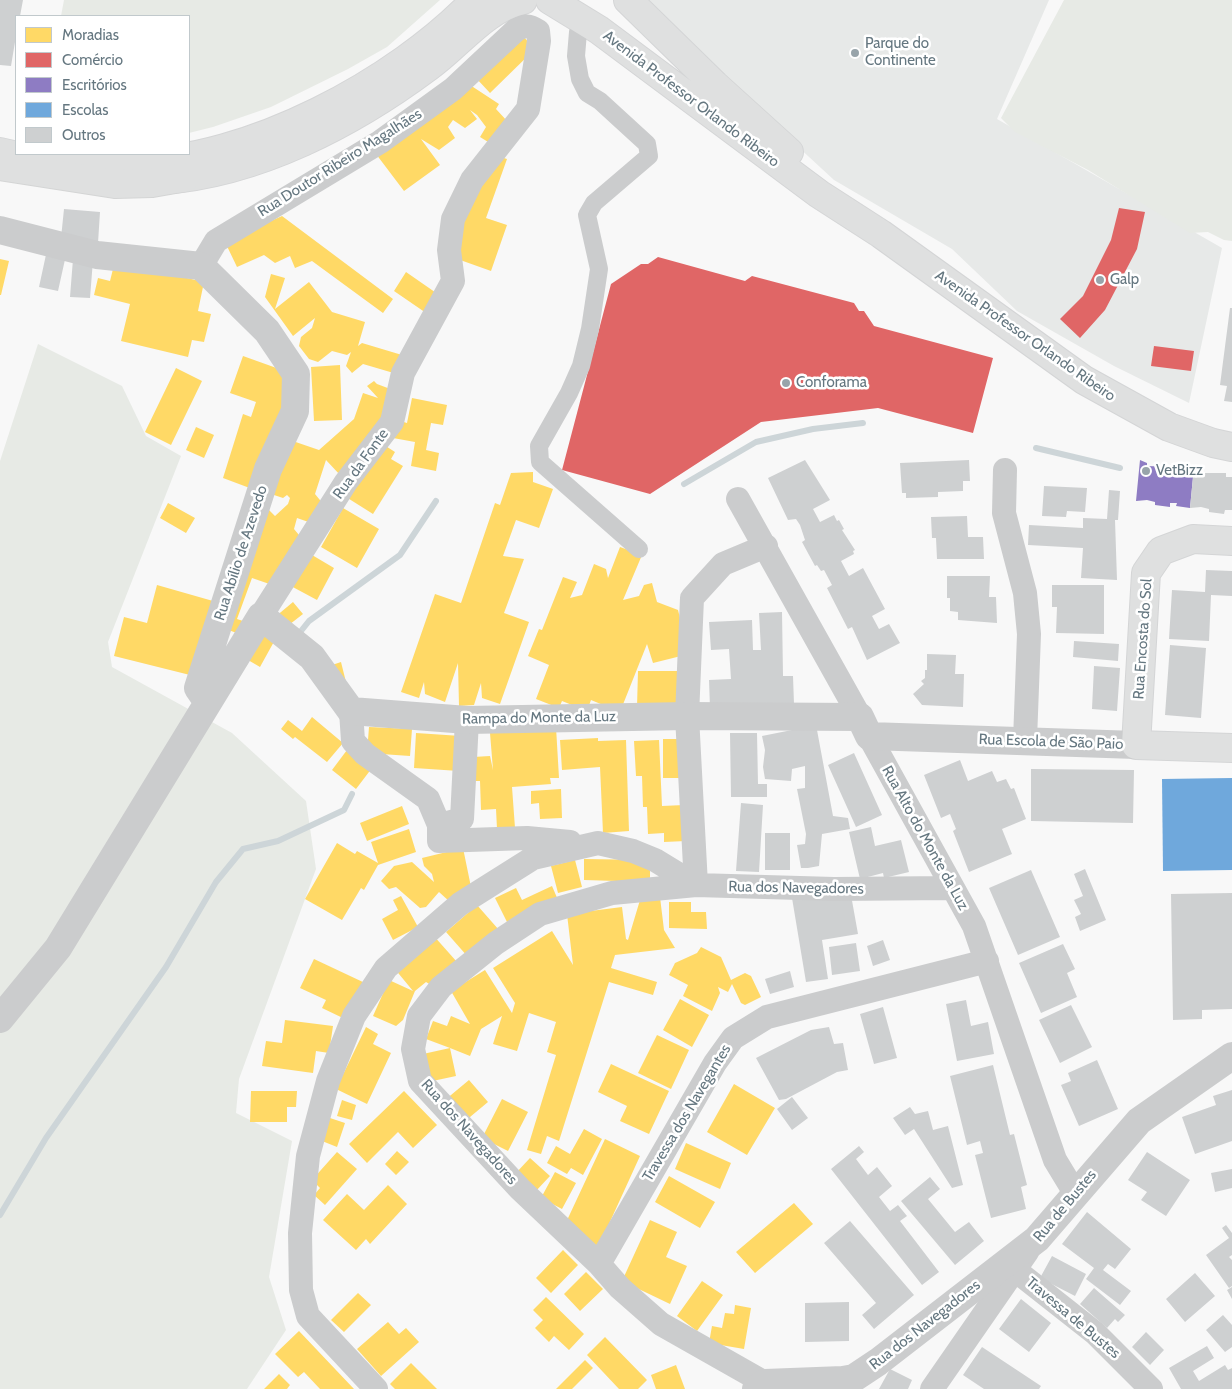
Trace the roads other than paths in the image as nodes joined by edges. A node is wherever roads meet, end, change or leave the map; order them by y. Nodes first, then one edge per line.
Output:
1 (475, 0) edge
2 (523, 0) edge
3 (550, 0) edge
4 (628, 0) edge
5 (585, 20) junction
6 (528, 109) joint
7 (0, 136) edge
8 (15, 139) edge
9 (0, 152) edge
10 (79, 155) edge
11 (0, 166) edge
12 (186, 178) junction
13 (0, 230) edge
14 (881, 234) junction
15 (201, 266) junction
16 (1232, 447) edge
17 (1006, 470) dead end
18 (738, 499) dead end
19 (1232, 541) edge
20 (766, 546) junction
21 (639, 549) dead end
22 (261, 616) junction
23 (208, 701) junction
24 (350, 712) junction
25 (687, 716) junction
26 (467, 720) junction
27 (864, 726) junction
28 (1024, 740) junction
29 (1136, 745) junction
30 (1232, 748) edge
31 (439, 825) junction
32 (598, 843) junction
33 (696, 886) junction
34 (951, 888) junction
35 (987, 961) junction
36 (0, 1019) edge
37 (1232, 1056) edge
38 (1075, 1193) junction
39 (1036, 1239) junction
40 (599, 1264) junction
41 (1015, 1270) junction
42 (761, 1386) edge
43 (376, 1389) edge
44 (932, 1389) edge
45 (1151, 1389) edge

1 - 10 main road
2 - 12 main road
3 - 5 main road, Avenida Professor Orlando Ribeiro
4 - 14 main road, Avenida Professor Orlando Ribeiro
5 - 14 main road, Avenida Professor Orlando Ribeiro
5 - 21 street
6 - 15 street, Rua Doutor Ribeiro Magalhães
6 - 22 street, Rua da Fonte
7 - 8 main road
9 - 12 main road
11 - 12 main road
13 - 15 street
14 - 16 main road, Avenida Professor Orlando Ribeiro
15 - 23 street, Rua Abílio de Azevedo
17 - 28 street
18 - 20 street, Rua Alto do Monte da Luz
19 - 29 main road, Rua Encosta do Sol
20 - 25 street
20 - 27 street, Rua Alto do Monte da Luz
22 - 23 street, Rua da Fonte
22 - 24 street
23 - 36 street
24 - 26 street, Rampa do Monte da Luz
24 - 31 street
25 - 26 street, Rampa do Monte da Luz
25 - 27 street, Rampa do Monte da Luz
25 - 33 street
26 - 31 street
27 - 28 street, Rua Escola de São Paio
27 - 34 street, Rua Alto do Monte da Luz
28 - 29 street, Rua Escola de São Paio
29 - 30 main road, Rua Escola de São Paio
31 - 32 street
32 - 33 street
32 - 43 street
33 - 34 street, Rua dos Navegadores
33 - 40 street, Rua dos Navegadores
34 - 35 street, Rua Alto do Monte da Luz
35 - 38 street, Rua Alto do Monte da Luz
35 - 40 street, Travessa dos Navegantes
37 - 38 street, Rua de Bustes
38 - 39 street, Rua de Bustes
39 - 41 street, Rua de Bustes
39 - 42 street, Rua dos Navegadores
40 - 42 street, Rua dos Navegadores
41 - 44 street, Rua de Bustes
41 - 45 street, Travessa de Bustes

